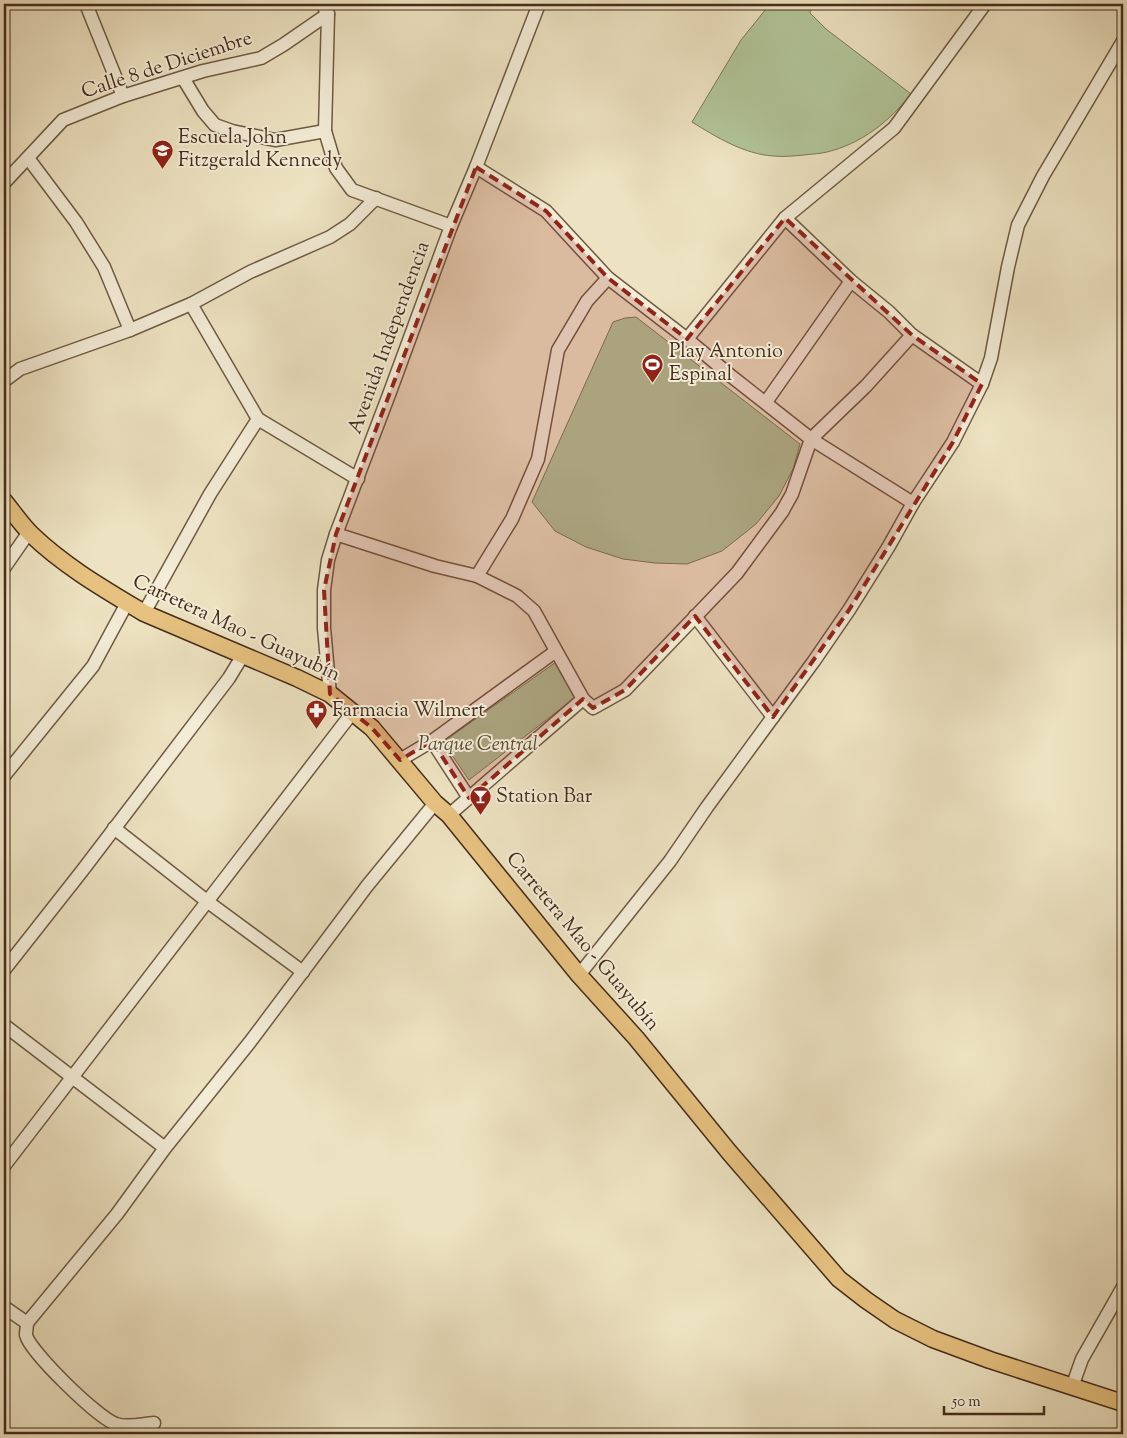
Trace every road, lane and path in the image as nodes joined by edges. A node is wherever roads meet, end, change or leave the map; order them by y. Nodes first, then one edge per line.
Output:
1 (86, 4) edge
2 (539, 4) edge
3 (985, 4) edge
4 (325, 9) edge
5 (1123, 41) edge
6 (183, 78) junction
7 (123, 96) junction
8 (325, 131) junction
9 (28, 158) junction
10 (476, 167) junction
11 (7, 174) edge
12 (376, 198) junction
13 (785, 218) junction
14 (451, 226) junction
15 (608, 278) junction
16 (851, 281) junction
17 (191, 304) junction
18 (130, 330) junction
19 (912, 335) junction
20 (687, 339) junction
21 (4, 381) edge
22 (982, 384) junction
23 (766, 402) junction
24 (258, 419) junction
25 (811, 439) junction
26 (358, 479) junction
27 (4, 501) edge
28 (913, 503) junction
29 (29, 532) junction
30 (336, 534) junction
31 (4, 568) edge
32 (477, 576) junction
33 (127, 603) junction
34 (144, 613) junction
35 (694, 616) junction
36 (556, 651) junction
37 (243, 655) junction
38 (330, 694) junction
39 (583, 699) junction
40 (352, 713) junction
41 (773, 717) junction
42 (432, 741) junction
43 (400, 760) junction
44 (4, 776) edge
45 (469, 798) junction
46 (435, 803) junction
47 (449, 815) junction
48 (114, 828) junction
49 (208, 902) junction
50 (4, 970) edge
51 (303, 972) junction
52 (580, 975) junction
53 (4, 1026) edge
54 (72, 1077) junction
55 (164, 1148) junction
56 (4, 1166) edge
57 (1123, 1287) edge
58 (4, 1306) edge
59 (27, 1323) junction
60 (1072, 1387) junction
61 (1123, 1403) edge
62 (154, 1423) dead end

1 - 7 street
2 - 10 street, Avenida Independencia
3 - 13 street
4 - 6 street, Calle 8 de Diciembre
4 - 8 street
5 - 22 street
6 - 7 street, Calle 8 de Diciembre
6 - 8 street
7 - 9 street, Calle 8 de Diciembre
8 - 12 street
9 - 11 street, Calle 8 de Diciembre
9 - 18 street
10 - 14 street, Avenida Independencia
10 - 15 street
12 - 14 street
12 - 17 street
13 - 16 street
13 - 20 street
14 - 26 street, Avenida Independencia
15 - 20 street
15 - 32 street
16 - 19 street
16 - 23 street
17 - 18 street
17 - 24 street
18 - 21 street
19 - 22 street
19 - 25 street
20 - 23 street
22 - 28 street
23 - 25 street
24 - 26 street
24 - 34 street
25 - 28 street
25 - 35 street
26 - 30 street, Avenida Independencia
27 - 29 main road, Carretera Mao - Guayubín
28 - 41 street
29 - 31 street
29 - 33 main road, Carretera Mao - Guayubín
30 - 32 street
30 - 38 street, Avenida Independencia
32 - 36 street
33 - 34 main road, Carretera Mao - Guayubín
33 - 44 street
34 - 37 main road, Carretera Mao - Guayubín
35 - 39 street
35 - 41 street
36 - 39 street
36 - 42 street
37 - 38 main road, Carretera Mao - Guayubín
37 - 48 street
38 - 40 main road, Carretera Mao - Guayubín
39 - 45 street
40 - 43 main road, Carretera Mao - Guayubín
40 - 49 street
41 - 52 street
42 - 43 street
42 - 45 street
43 - 46 main road, Carretera Mao - Guayubín
45 - 47 street
46 - 47 main road, Carretera Mao - Guayubín
46 - 51 street
47 - 52 main road, Carretera Mao - Guayubín
48 - 49 street
48 - 50 street
49 - 51 street
49 - 54 street
51 - 55 street
52 - 60 main road, Carretera Mao - Guayubín
53 - 54 street
54 - 55 street
54 - 56 street
55 - 59 street
57 - 60 street
58 - 59 street
59 - 62 street
60 - 61 main road, Carretera Mao - Guayubín

